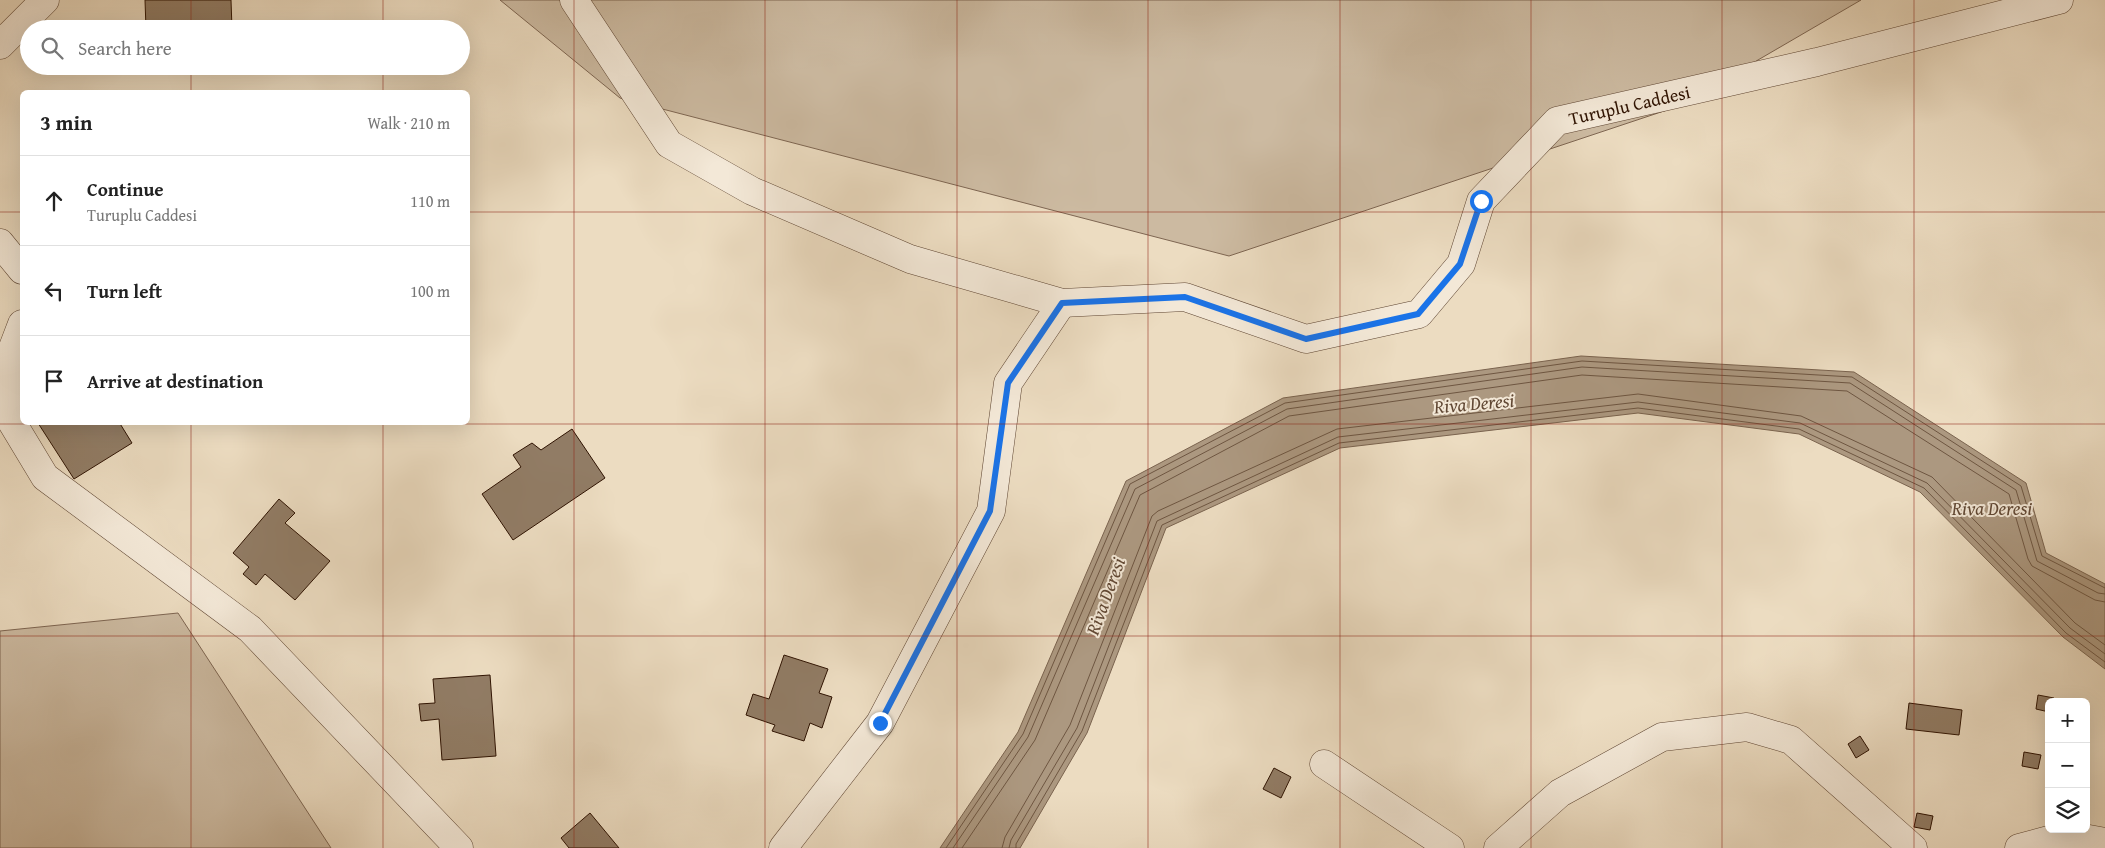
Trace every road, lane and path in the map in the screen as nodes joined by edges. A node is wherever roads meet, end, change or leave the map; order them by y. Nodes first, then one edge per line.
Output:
1 (45, 0) edge
2 (574, 0) edge
3 (2059, 0) edge
4 (25, 20) edge
5 (20, 24) edge
6 (0, 44) edge
7 (0, 244) edge
8 (20, 268) edge
9 (1062, 303) junction
10 (20, 329) edge
11 (1324, 764) dead end
12 (2105, 842) edge
13 (459, 848) edge
14 (783, 848) edge
15 (1450, 848) edge
16 (1498, 848) edge
17 (1913, 848) edge
18 (2019, 848) edge

1 - 4 street
2 - 9 street, Turuplu Caddesi
3 - 9 street, Turuplu Caddesi
5 - 6 street
7 - 8 street
9 - 14 street
10 - 13 street
11 - 15 street
12 - 18 street
16 - 17 street

